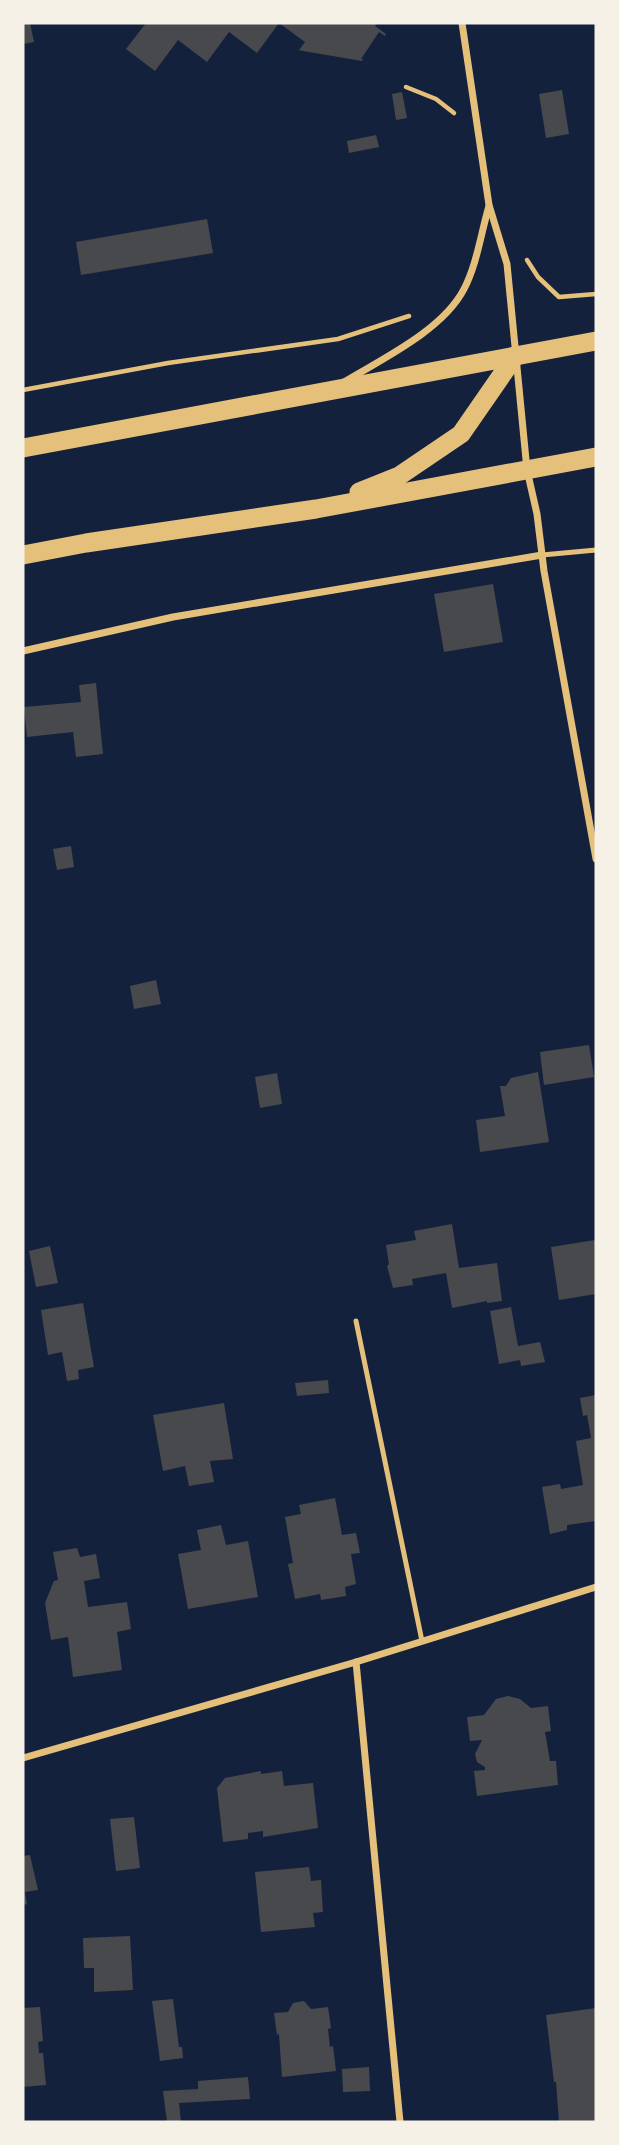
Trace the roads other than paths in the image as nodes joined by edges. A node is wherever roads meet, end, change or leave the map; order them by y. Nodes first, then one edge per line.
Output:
1 (461, 23) edge
2 (489, 205) junction
3 (596, 341) edge
4 (515, 356) junction
5 (327, 392) junction
6 (23, 448) edge
7 (596, 457) edge
8 (527, 470) junction
9 (316, 509) junction
10 (86, 543) junction
11 (596, 550) edge
12 (23, 555) edge
13 (542, 555) junction
14 (23, 566) edge
15 (23, 651) edge
16 (596, 859) edge
17 (356, 1321) dead end
18 (596, 1587) edge
19 (422, 1641) junction
20 (356, 1662) junction
21 (23, 1758) edge
22 (400, 2122) edge

1 - 2 street
2 - 4 street
2 - 5 street
3 - 4 highway
4 - 5 highway
4 - 8 street
4 - 9 highway
5 - 6 highway
7 - 8 highway
8 - 9 highway
8 - 13 street
9 - 10 highway
10 - 12 highway
10 - 14 highway
11 - 13 lane
13 - 15 street
13 - 16 street
17 - 19 lane
18 - 19 street
19 - 20 street
20 - 21 street
20 - 22 street

